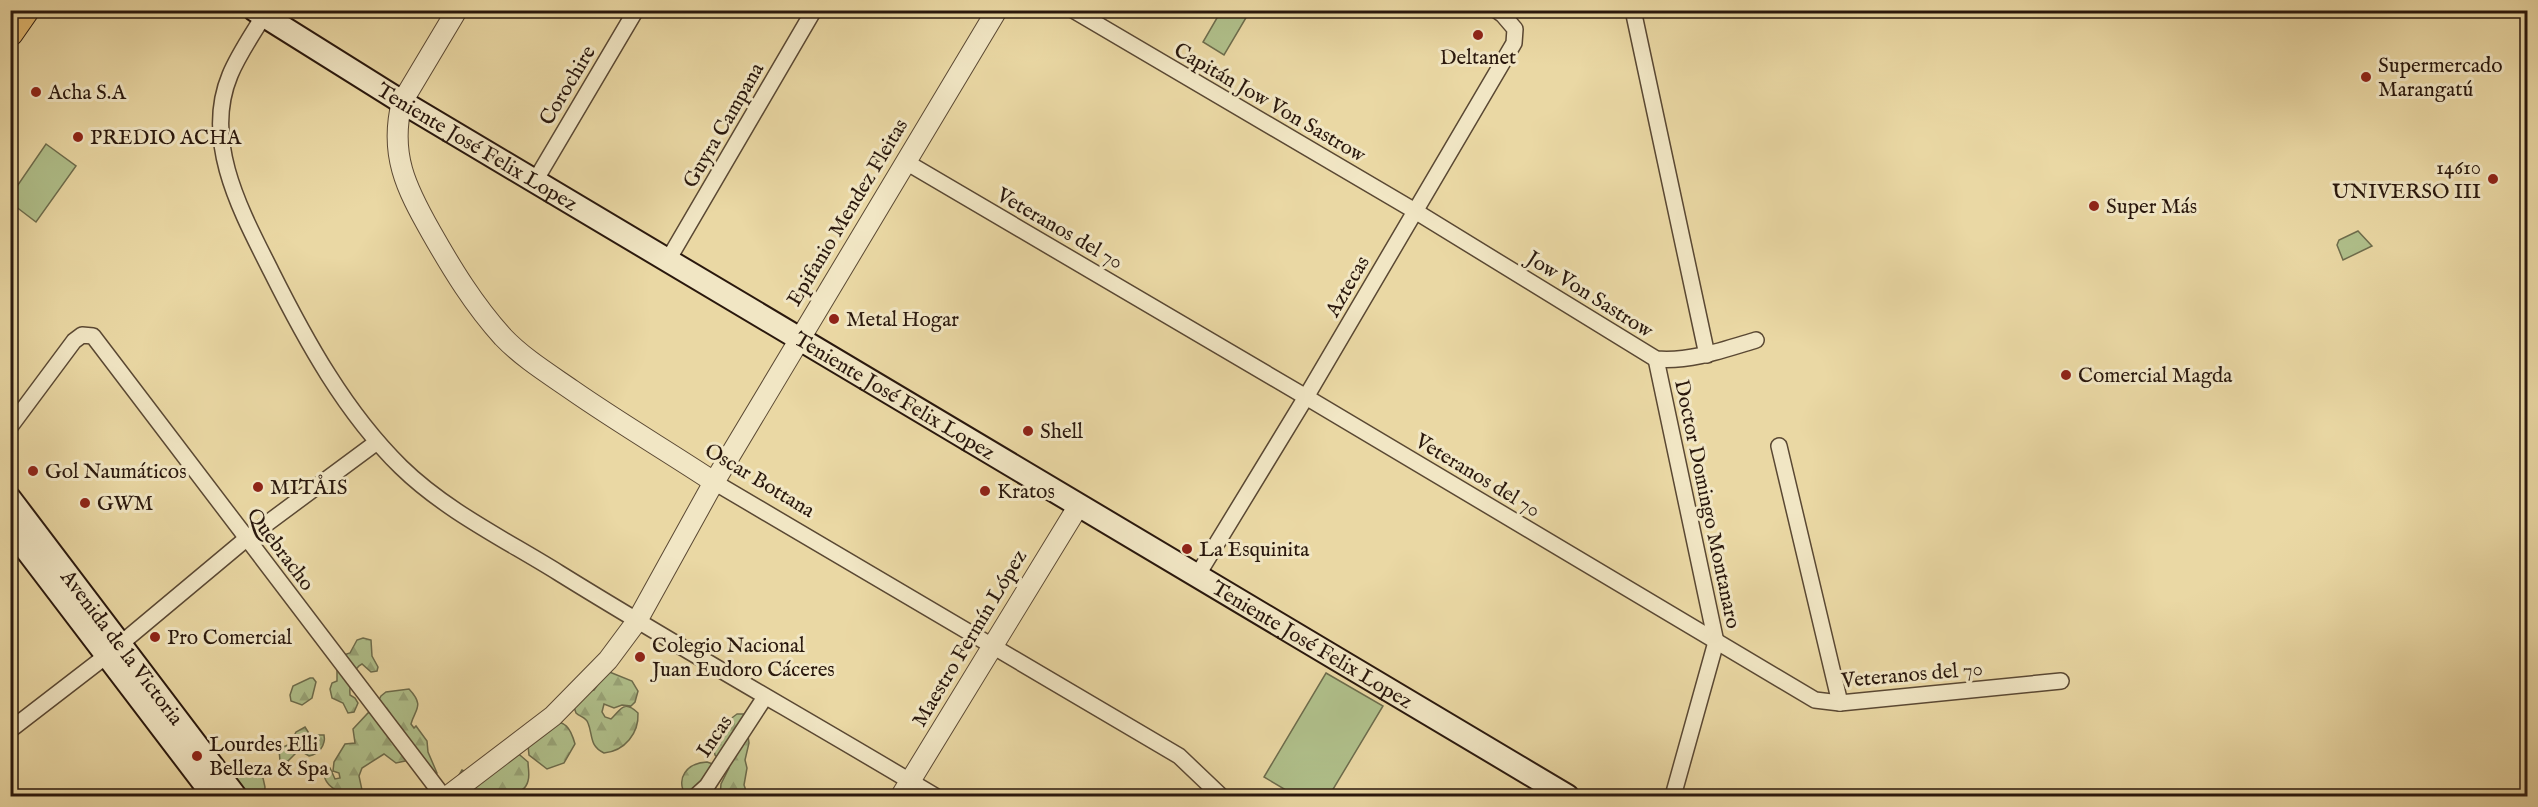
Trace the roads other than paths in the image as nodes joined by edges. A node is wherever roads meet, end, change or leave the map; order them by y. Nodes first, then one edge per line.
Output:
1 (26, 10) edge
2 (457, 10) edge
3 (636, 10) edge
4 (814, 10) edge
5 (997, 10) edge
6 (1073, 10) edge
7 (1634, 10) edge
8 (262, 12) edge
9 (1499, 13) edge
10 (10, 33) edge
11 (402, 102) junction
12 (906, 162) junction
13 (535, 181) junction
14 (1415, 211) junction
15 (668, 261) junction
16 (800, 337) junction
17 (1756, 340) dead end
18 (1707, 355) junction
19 (1656, 359) junction
20 (1306, 397) junction
21 (10, 427) edge
22 (378, 442) junction
23 (1779, 446) dead end
24 (714, 482) junction
25 (10, 499) edge
26 (1079, 505) junction
27 (10, 528) edge
28 (246, 539) junction
29 (1197, 576) junction
30 (637, 621) junction
31 (1716, 642) junction
32 (992, 646) junction
33 (113, 650) junction
34 (2061, 681) dead end
35 (765, 697) junction
36 (1840, 703) junction
37 (10, 730) edge
38 (905, 789) edge
39 (214, 796) edge
40 (235, 796) edge
41 (445, 796) edge
42 (696, 796) edge
43 (935, 796) edge
44 (1221, 796) edge
45 (1567, 796) edge
46 (1673, 796) edge

1 - 10 highway
2 - 11 street
3 - 13 street, Corochire
4 - 15 street, Guyra Campana
5 - 12 street, Epifanio Mendez Fleitas
6 - 14 street, Capitán Jow Von Sastrow
7 - 18 street, Doctor Domingo Montanaro
8 - 11 main road, Teniente José Felix Lopez
8 - 22 street
9 - 14 street, Aztecas
11 - 13 main road, Teniente José Felix Lopez
11 - 24 street, Oscar Bottana
12 - 16 street, Epifanio Mendez Fleitas
12 - 20 street, Veteranos del 70
13 - 15 main road, Teniente José Felix Lopez
14 - 19 street, Jow Von Sastrow
14 - 20 street, Aztecas
15 - 16 main road, Teniente José Felix Lopez
16 - 24 street, Epifanio Mendez Fleitas
16 - 26 main road, Teniente José Felix Lopez
17 - 18 street, Jow Von Sastrow
18 - 19 street, Jow Von Sastrow
19 - 31 street, Doctor Domingo Montanaro
20 - 29 street, Aztecas
20 - 31 street, Veteranos del 70
21 - 28 street, Quebracho
22 - 28 street
22 - 30 street
23 - 36 street
24 - 30 street, Epifanio Mendez Fleitas
24 - 32 street, Oscar Bottana
25 - 33 main road, Avenida de la Victoria
26 - 29 main road, Teniente José Felix Lopez
26 - 32 street, Maestro Fermín López
27 - 33 main road, Avenida de la Victoria
28 - 33 street
28 - 41 street, Quebracho
29 - 45 main road, Teniente José Felix Lopez
30 - 35 street
30 - 41 street, Epifanio Mendez Fleitas
31 - 36 street, Veteranos del 70
31 - 46 street, Doctor Domingo Montanaro
32 - 38 street, Maestro Fermín López
32 - 44 street, Oscar Bottana
33 - 37 street
33 - 39 main road, Avenida de la Victoria
33 - 40 main road, Avenida de la Victoria
34 - 36 street, Veteranos del 70
35 - 38 street
35 - 42 street, Incas
38 - 43 street

